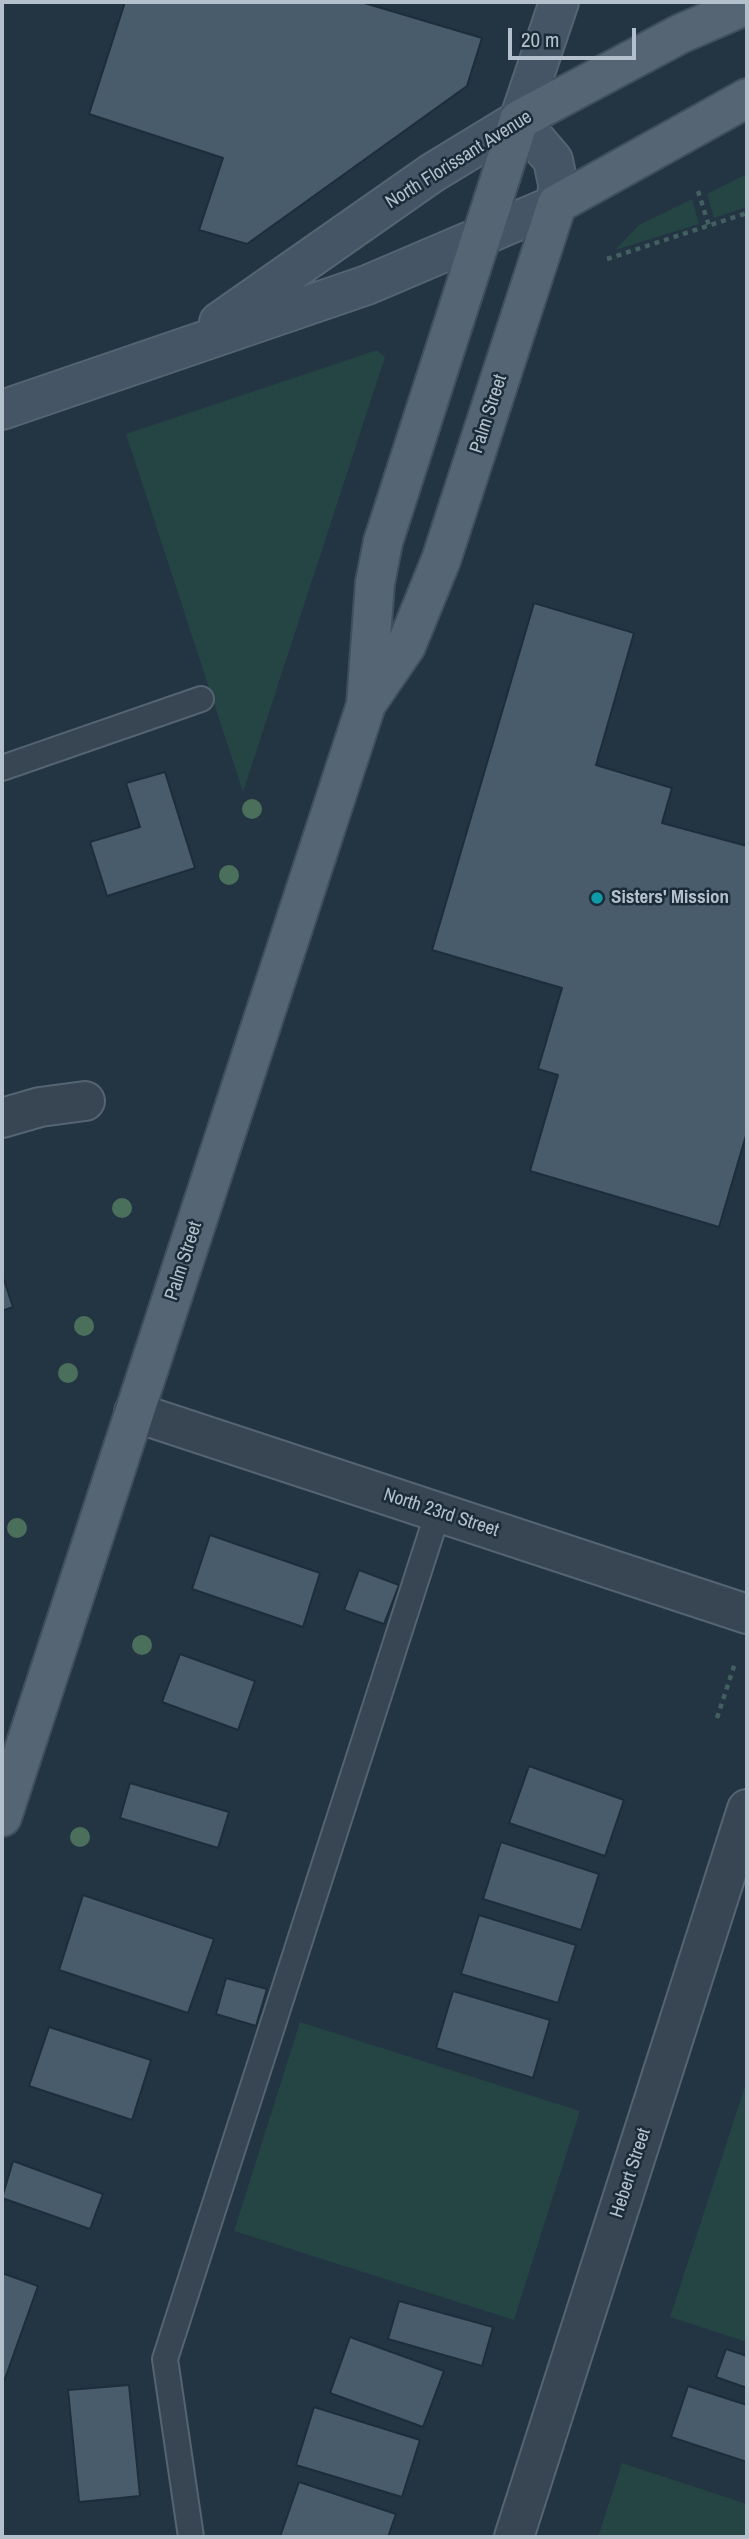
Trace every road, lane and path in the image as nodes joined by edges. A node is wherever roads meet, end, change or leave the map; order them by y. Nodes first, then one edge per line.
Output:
1 (559, 2) edge
2 (747, 5) edge
3 (747, 98) edge
4 (519, 120) junction
5 (698, 191) dead end
6 (556, 204) junction
7 (747, 213) edge
8 (709, 226) junction
9 (481, 237) junction
10 (607, 259) dead end
11 (188, 344) junction
12 (2, 410) edge
13 (201, 699) dead end
14 (366, 705) junction
15 (2, 768) edge
16 (85, 1101) dead end
17 (2, 1118) edge
18 (134, 1412) junction
19 (438, 1512) junction
20 (747, 1614) edge
21 (735, 1663) dead end
22 (717, 1718) dead end
23 (747, 1809) edge
24 (2, 1818) edge
25 (191, 2537) edge
26 (514, 2537) edge

1 - 4 main road, Palm Street
2 - 4 main road, North Florissant Avenue
3 - 6 main road, North Florissant Avenue
4 - 6 main road, Palm Street
4 - 9 main road, Palm Street
4 - 11 main road, North Florissant Avenue
5 - 8 path
6 - 9 main road, North Florissant Avenue
6 - 14 main road, Palm Street
7 - 8 path
8 - 10 path
9 - 11 main road, North Florissant Avenue
9 - 14 main road, Palm Street
11 - 12 main road, North Florissant Avenue
13 - 15 lane
14 - 18 main road, Palm Street
16 - 17 street
18 - 19 street, North 23rd Street
18 - 24 main road, Palm Street
19 - 20 street, North 23rd Street
19 - 25 lane
21 - 22 path
23 - 26 street, Hebert Street

